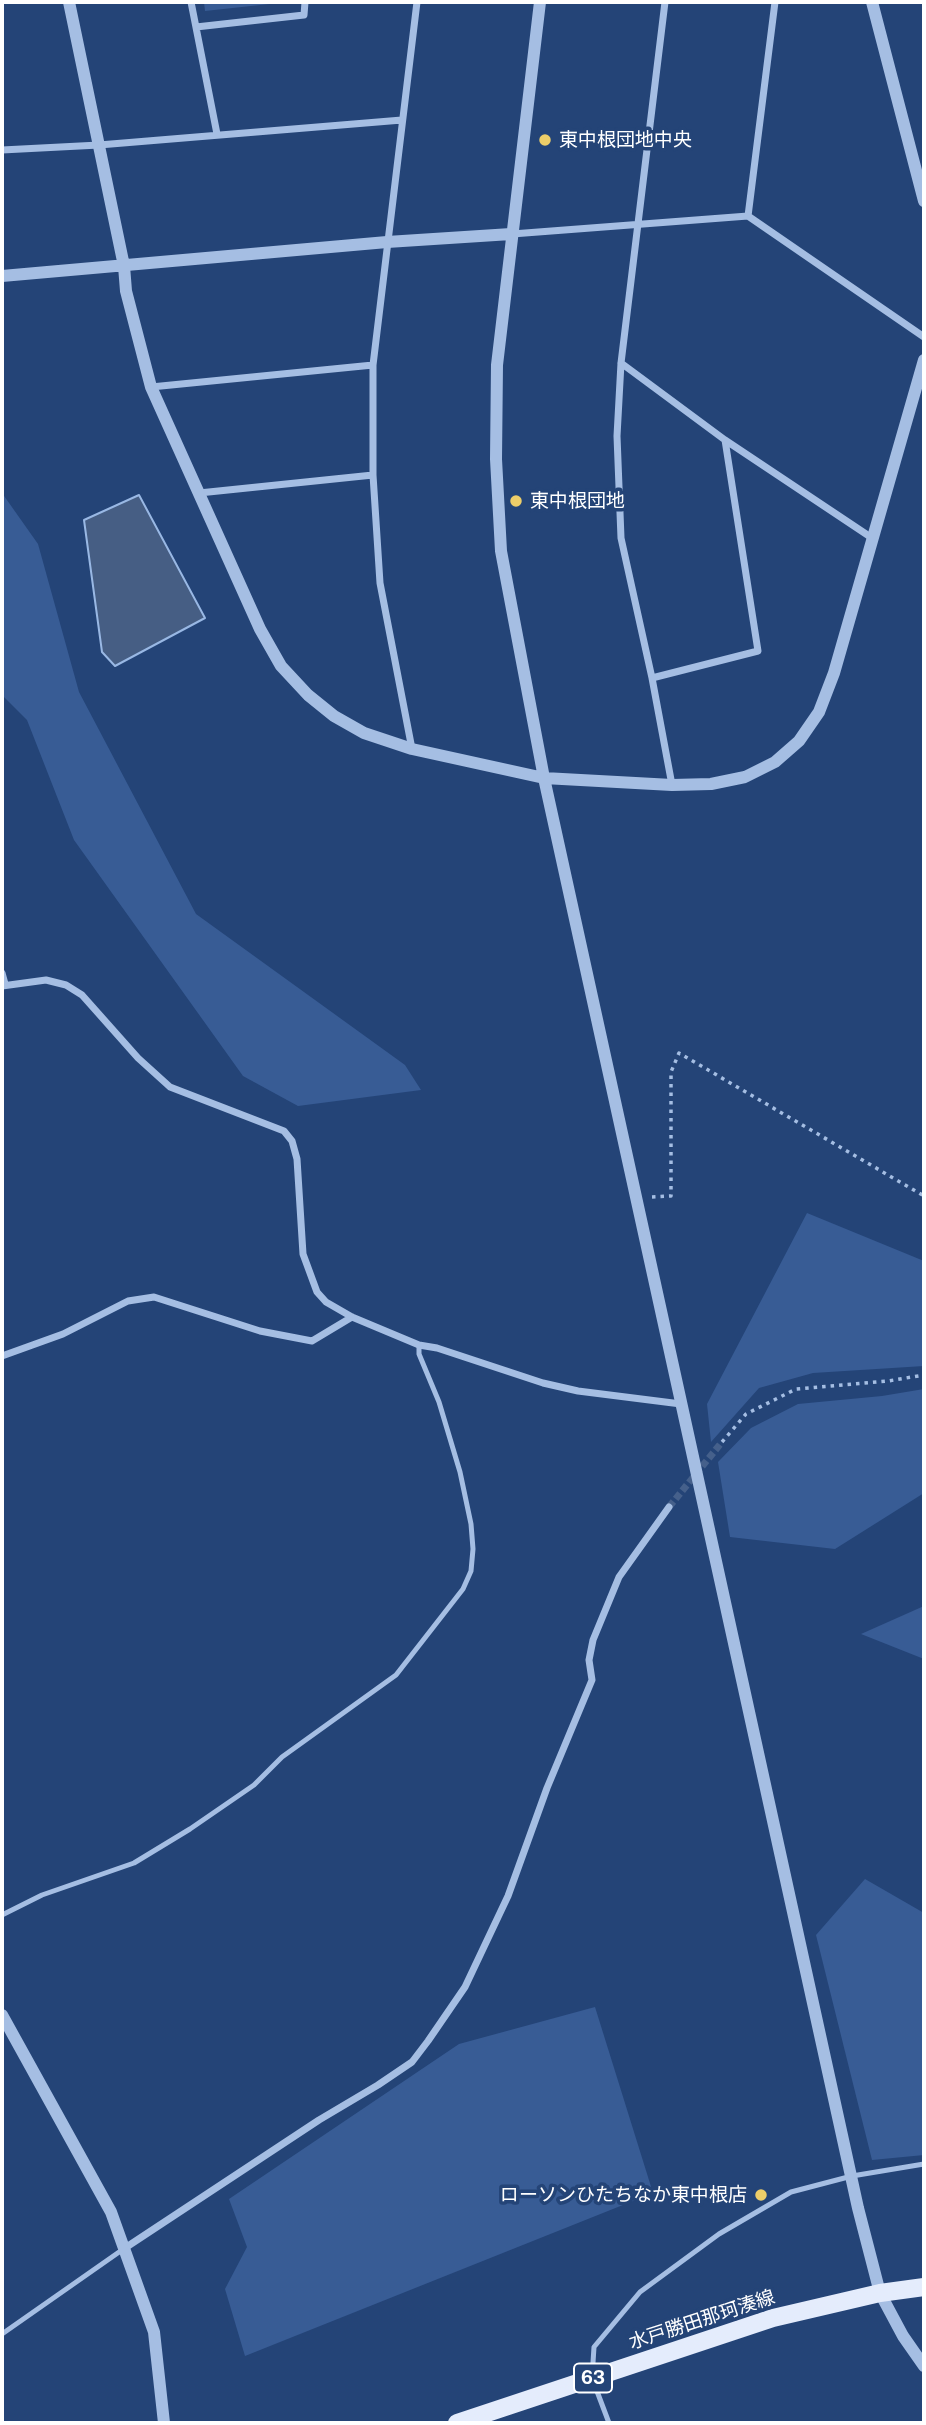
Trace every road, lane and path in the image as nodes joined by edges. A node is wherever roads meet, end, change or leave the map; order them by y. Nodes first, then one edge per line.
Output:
1 (69, 2) edge
2 (191, 2) edge
3 (305, 2) edge
4 (417, 2) edge
5 (540, 2) edge
6 (665, 2) edge
7 (775, 2) edge
8 (872, 2) edge
9 (196, 27) junction
10 (402, 120) junction
11 (216, 134) junction
12 (99, 145) junction
13 (2, 150) edge
14 (924, 201) edge
15 (748, 216) junction
16 (639, 224) junction
17 (511, 234) junction
18 (387, 242) junction
19 (124, 266) junction
20 (2, 276) edge
21 (924, 337) edge
22 (924, 360) edge
23 (621, 363) junction
24 (373, 365) junction
25 (151, 387) junction
26 (724, 440) junction
27 (373, 475) junction
28 (199, 492) junction
29 (872, 538) junction
30 (652, 678) junction
31 (412, 749) junction
32 (544, 778) junction
33 (672, 785) junction
34 (2, 973) edge
35 (4, 985) edge
36 (924, 1196) edge
37 (636, 1198) junction
38 (352, 1317) junction
39 (419, 1345) junction
40 (2, 1356) edge
41 (924, 1375) edge
42 (681, 1404) junction
43 (722, 1442) tunnel mouth
44 (669, 1507) tunnel mouth
45 (2, 1915) edge
46 (2, 2015) edge
47 (924, 2164) edge
48 (852, 2176) junction
49 (125, 2248) junction
50 (924, 2287) edge
51 (880, 2293) junction
52 (2, 2334) edge
53 (924, 2366) edge
54 (592, 2378) junction
55 (164, 2423) edge
56 (457, 2423) edge
57 (609, 2423) edge

1 - 12 street
2 - 9 street
3 - 9 street
4 - 10 street
5 - 17 street
6 - 16 street
7 - 15 street
8 - 14 street
9 - 11 street
10 - 11 street
10 - 18 street
11 - 12 street
12 - 13 street
12 - 19 street
15 - 16 street
15 - 21 street
16 - 17 street
16 - 23 street
17 - 18 street
17 - 32 street
18 - 19 street
18 - 24 street
19 - 20 street
19 - 25 street
22 - 29 street
23 - 26 street
23 - 30 street
24 - 25 street
24 - 27 street
25 - 28 street
26 - 29 street
26 - 30 street
27 - 28 street
27 - 31 street
28 - 31 street
29 - 33 street
30 - 33 street
31 - 32 street
32 - 33 street
32 - 37 street
34 - 35 street
35 - 38 street
36 - 37 path
37 - 42 street
38 - 39 street
38 - 40 street
39 - 42 street
39 - 45 lane
41 - 43 path
42 - 48 street
44 - 49 street
46 - 49 street
47 - 48 lane
48 - 51 street
48 - 54 lane
49 - 52 lane
49 - 55 street
50 - 51 main road, 水戸勝田那珂湊線 / 63
51 - 53 street
51 - 54 main road, 水戸勝田那珂湊線 / 63
54 - 56 main road, 水戸勝田那珂湊線 / 63
54 - 57 lane

